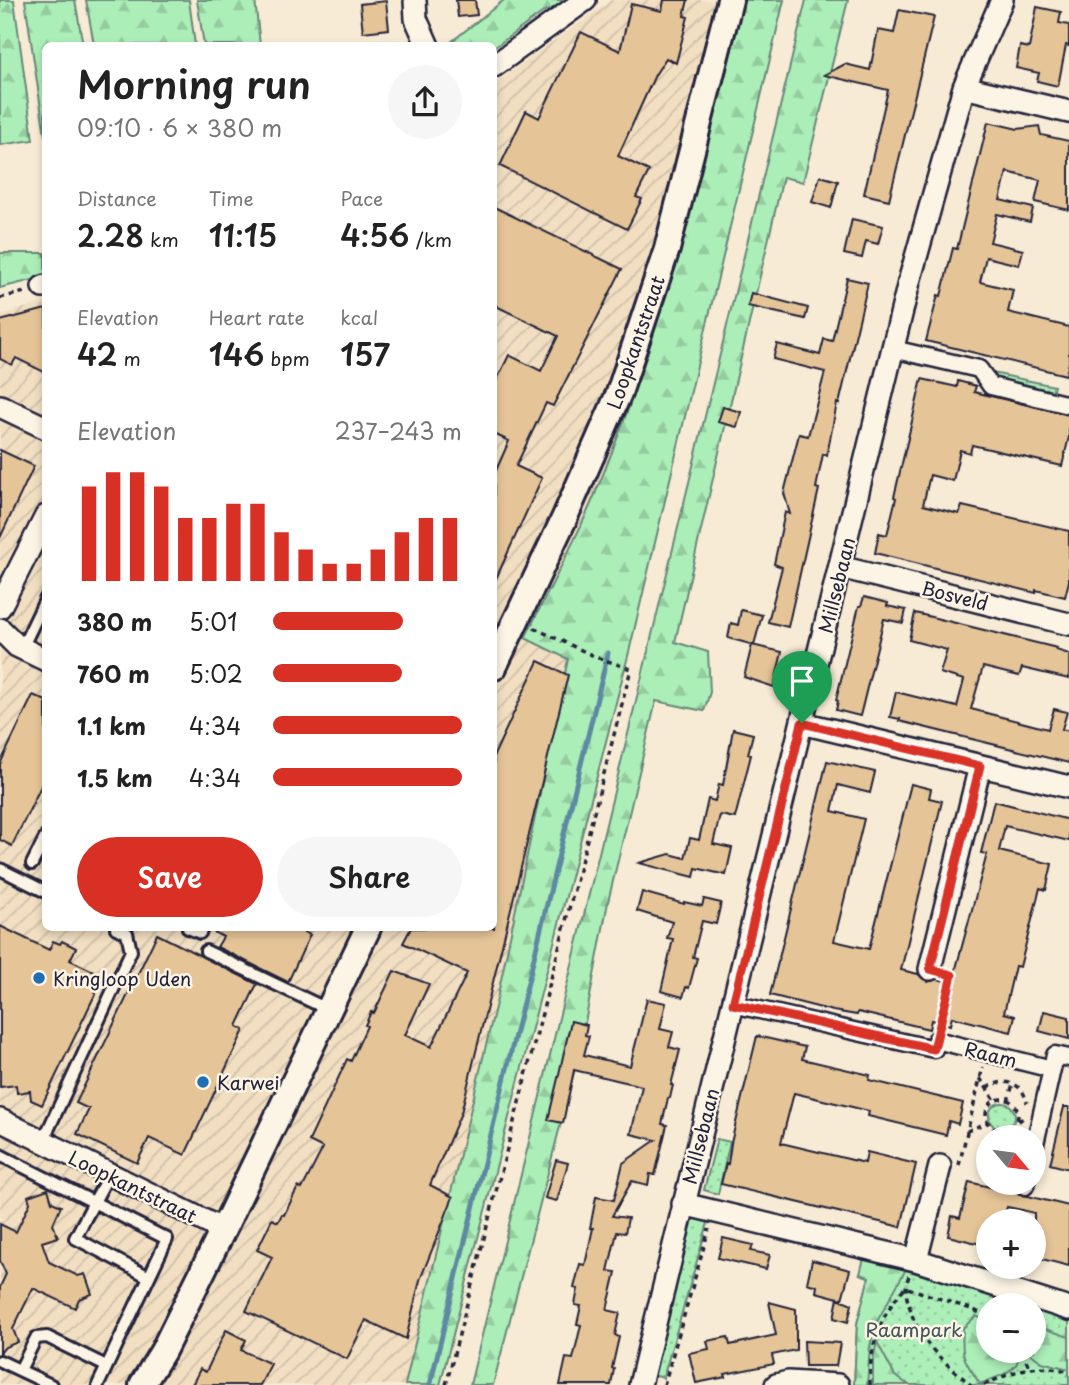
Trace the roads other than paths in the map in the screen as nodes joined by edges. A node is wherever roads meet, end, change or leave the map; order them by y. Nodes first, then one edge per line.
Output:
1 (415, 0) edge
2 (585, 0) edge
3 (730, 0) edge
4 (1002, 0) edge
5 (426, 42) edge
6 (497, 64) edge
7 (964, 87) junction
8 (1069, 112) edge
9 (893, 349) junction
10 (1069, 405) edge
11 (0, 407) edge
12 (42, 426) edge
13 (42, 524) edge
14 (840, 567) junction
15 (42, 606) edge
16 (0, 607) edge
17 (1069, 624) edge
18 (0, 628) edge
19 (22, 648) junction
20 (497, 651) edge
21 (42, 658) edge
22 (802, 723) junction
23 (980, 766) junction
24 (1069, 788) edge
25 (42, 844) edge
26 (32, 864) dead end
27 (0, 869) edge
28 (42, 890) edge
29 (123, 931) edge
30 (368, 931) edge
31 (206, 951) dead end
32 (930, 969) road end
33 (733, 1004) junction
34 (329, 1010) junction
35 (1069, 1058) edge
36 (1052, 1069) junction
37 (0, 1119) edge
38 (1039, 1125) edge
39 (43, 1141) junction
40 (0, 1155) edge
41 (949, 1168) road end
42 (109, 1174) junction
43 (93, 1202) junction
44 (683, 1203) junction
45 (223, 1230) junction
46 (916, 1260) junction
47 (149, 1277) junction
48 (1069, 1309) edge
49 (163, 1351) junction
50 (0, 1361) edge
51 (106, 1366) junction
52 (20, 1370) junction
53 (646, 1384) edge
54 (51, 1385) edge
55 (98, 1385) edge
56 (142, 1385) edge
57 (153, 1385) edge
58 (776, 1385) edge
59 (838, 1385) edge

1 - 5 street
2 - 6 street
3 - 20 street, Loopkantstraat
4 - 7 street, Millsebaan
7 - 8 street
7 - 9 street, Millsebaan
9 - 10 street
9 - 14 street, Millsebaan
11 - 12 street
13 - 16 street
14 - 17 street, Bosveld
14 - 22 street, Millsebaan
15 - 19 lane
18 - 19 street
19 - 21 street
22 - 23 street
22 - 33 street, Millsebaan
23 - 24 street
23 - 32 street
25 - 26 lane
27 - 28 lane
29 - 39 lane
30 - 34 street
31 - 34 lane
33 - 36 street, Raam
33 - 44 street, Millsebaan
34 - 45 street
35 - 36 street
36 - 38 street
37 - 39 street, Loopkantstraat
39 - 42 street, Loopkantstraat
40 - 43 lane
41 - 46 street
42 - 43 lane
42 - 45 street, Loopkantstraat
43 - 47 lane
43 - 47 lane
44 - 46 street
44 - 53 street, Millsebaan
45 - 49 street
46 - 48 street
47 - 51 lane
49 - 56 street
49 - 57 street
50 - 52 lane
51 - 52 lane
51 - 55 lane
52 - 54 lane
58 - 59 street

